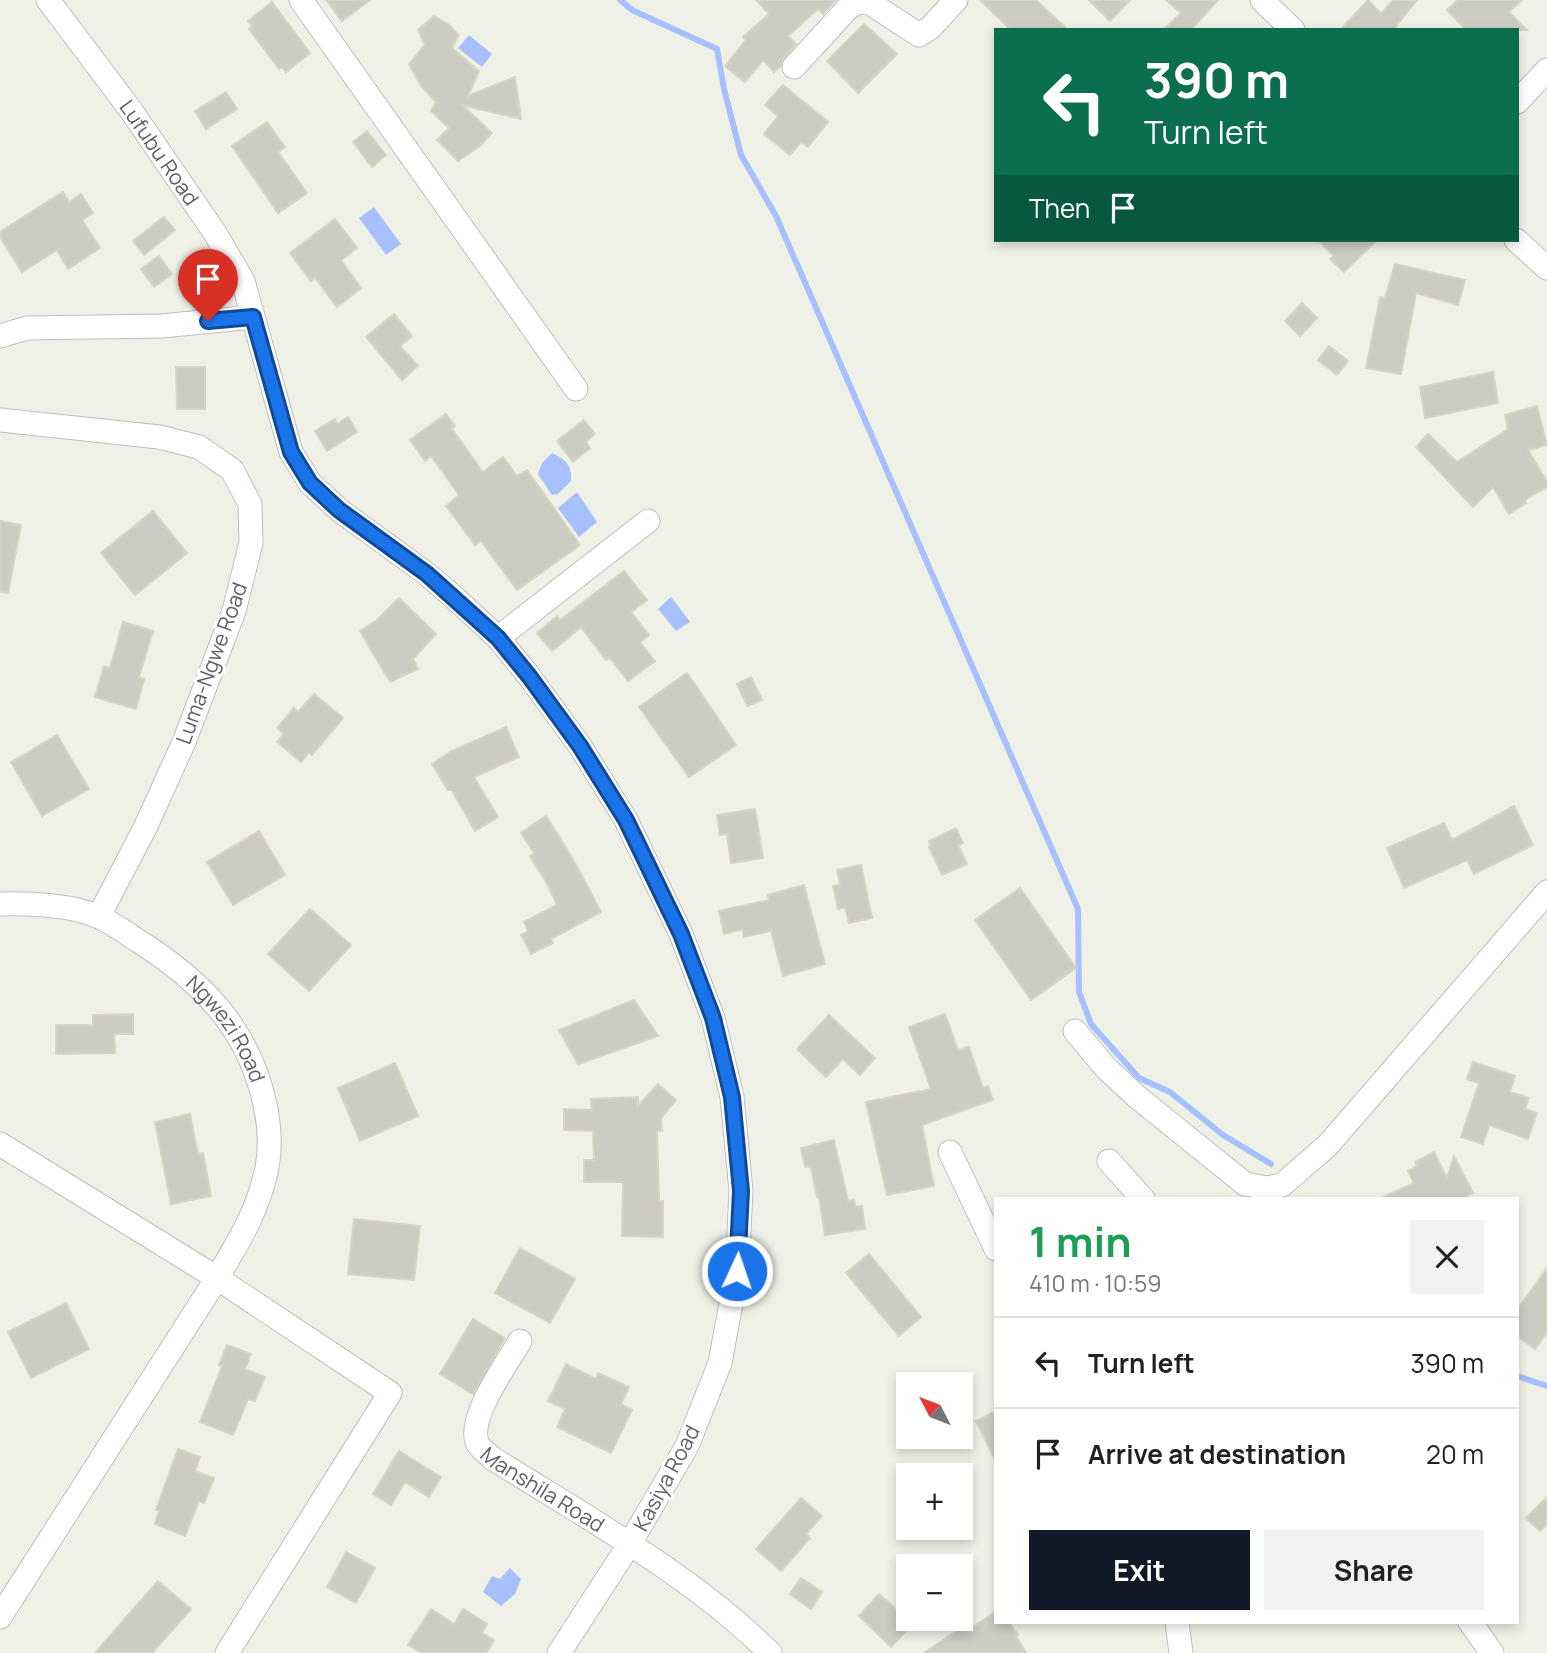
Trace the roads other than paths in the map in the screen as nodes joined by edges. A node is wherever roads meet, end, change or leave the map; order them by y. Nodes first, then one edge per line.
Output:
1 (48, 0) edge
2 (301, 0) edge
3 (956, 0) edge
4 (1262, 0) edge
5 (1291, 28) edge
6 (794, 67) dead end
7 (1547, 70) edge
8 (1519, 100) edge
9 (1518, 242) edge
10 (1547, 268) edge
11 (253, 317) junction
12 (0, 336) edge
13 (576, 389) dead end
14 (0, 420) edge
15 (648, 521) dead end
16 (498, 638) junction
17 (1547, 892) edge
18 (0, 904) edge
19 (99, 916) junction
20 (1075, 1031) dead end
21 (0, 1143) edge
22 (950, 1152) dead end
23 (1110, 1161) dead end
24 (1141, 1197) edge
25 (994, 1245) edge
26 (217, 1278) junction
27 (520, 1341) dead end
28 (629, 1545) junction
29 (0, 1617) edge
30 (1177, 1624) edge
31 (1471, 1624) edge
32 (227, 1653) edge
33 (559, 1653) edge
34 (770, 1653) edge
35 (1181, 1653) edge
36 (1492, 1653) edge

1 - 11 street, Lufubu Road
2 - 13 street
3 - 6 street
4 - 5 street
7 - 8 street
9 - 10 street
11 - 12 street
11 - 16 street, Kasiya Road
14 - 19 street, Luma-Ngwe Road
15 - 16 street
16 - 28 street, Kasiya Road
17 - 20 street
18 - 19 street, Ngwezi Road
19 - 26 street, Ngwezi Road
21 - 26 street
22 - 25 street
23 - 24 street
26 - 29 street, Ngwezi Road
26 - 32 street
27 - 28 street, Manshila Road
28 - 33 street, Kasiya Road
28 - 34 street, Manshila Road
30 - 35 street
31 - 36 street

